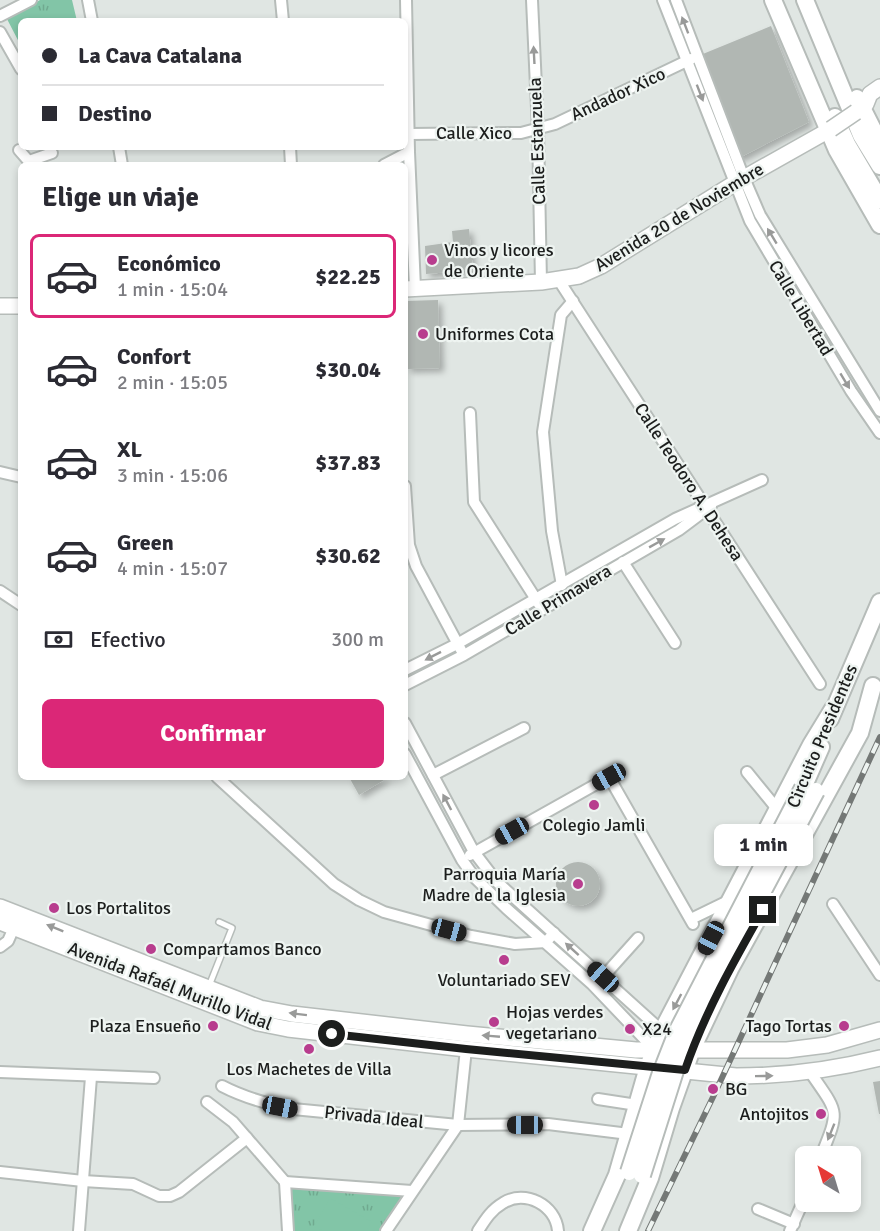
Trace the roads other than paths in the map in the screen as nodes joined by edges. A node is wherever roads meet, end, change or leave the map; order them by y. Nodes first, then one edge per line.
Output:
1 (31, 0) edge
2 (88, 0) edge
3 (281, 0) edge
4 (406, 0) edge
5 (531, 0) edge
6 (663, 0) edge
7 (676, 0) edge
8 (773, 0) edge
9 (784, 0) edge
10 (805, 0) edge
11 (817, 0) edge
12 (0, 16) edge
13 (91, 18) edge
14 (282, 18) edge
15 (406, 18) edge
16 (0, 32) edge
17 (692, 59) junction
18 (18, 64) edge
19 (880, 87) edge
20 (408, 89) edge
21 (866, 107) edge
22 (538, 130) junction
23 (830, 130) junction
24 (409, 134) junction
25 (854, 140) junction
26 (880, 143) edge
27 (20, 150) dead end
28 (52, 150) edge
29 (409, 152) junction
30 (30, 162) edge
31 (33, 162) edge
32 (390, 162) edge
33 (880, 166) edge
34 (739, 181) junction
35 (880, 200) edge
36 (755, 218) junction
37 (880, 225) edge
38 (558, 279) junction
39 (541, 282) junction
40 (410, 289) edge
41 (573, 301) junction
42 (0, 306) edge
43 (18, 306) edge
44 (880, 411) edge
45 (470, 413) dead end
46 (879, 428) edge
47 (0, 472) edge
48 (18, 476) edge
49 (762, 480) dead end
50 (709, 506) junction
51 (408, 530) edge
52 (623, 562) junction
53 (562, 585) junction
54 (0, 591) edge
55 (535, 599) junction
56 (880, 602) edge
57 (18, 603) edge
58 (543, 609) junction
59 (675, 643) dead end
60 (457, 644) junction
61 (464, 655) junction
62 (408, 668) edge
63 (877, 679) edge
64 (408, 683) edge
65 (820, 684) dead end
66 (833, 709) junction
67 (524, 728) dead end
68 (408, 729) edge
69 (408, 760) edge
70 (747, 772) dead end
71 (433, 776) junction
72 (220, 780) edge
73 (809, 789) junction
74 (778, 810) junction
75 (474, 852) junction
76 (462, 860) junction
77 (731, 899) junction
78 (833, 904) dead end
79 (0, 907) edge
80 (12, 921) edge
81 (219, 922) dead end
82 (554, 933) junction
83 (638, 938) dead end
84 (546, 942) junction
85 (0, 947) edge
86 (702, 955) junction
87 (730, 969) junction
88 (880, 975) edge
89 (603, 977) junction
90 (208, 988) junction
91 (880, 1030) edge
92 (662, 1031) junction
93 (466, 1049) junction
94 (654, 1049) junction
95 (692, 1049) junction
96 (573, 1052) junction
97 (880, 1058) edge
98 (648, 1066) junction
99 (685, 1070) junction
100 (0, 1072) edge
101 (810, 1072) junction
102 (91, 1077) junction
103 (154, 1078) dead end
104 (222, 1086) dead end
105 (598, 1099) dead end
106 (638, 1101) junction
107 (207, 1102) dead end
108 (671, 1108) junction
109 (458, 1125) junction
110 (629, 1134) junction
111 (247, 1138) junction
112 (825, 1146) edge
113 (0, 1172) edge
114 (636, 1173) junction
115 (83, 1181) junction
116 (285, 1182) junction
117 (412, 1191) junction
118 (758, 1209) dead end
119 (799, 1212) edge
120 (558, 1226) edge
121 (792, 1228) edge
122 (79, 1231) edge
123 (288, 1231) edge
124 (386, 1231) edge
125 (478, 1231) edge
126 (592, 1231) edge
127 (603, 1231) edge
128 (617, 1231) edge
129 (628, 1231) edge

1 - 12 street
2 - 13 street
3 - 14 street
4 - 15 street
22 -> 5 street, Calle Estanzuela
6 - 17 street
17 -> 7 street
8 - 23 main road
9 - 25 main road
10 - 25 main road
11 - 21 main road
16 - 18 street
17 - 22 street, Andador Xico
17 - 34 street, Calle Libertad
19 - 21 main road, Avenida 20 de Noviembre
20 - 24 street
21 - 23 main road, Avenida 20 de Noviembre, bridge
21 - 26 main road
22 - 24 street, Calle Xico
22 - 39 street, Calle Estanzuela
23 - 34 main road, Avenida 20 de Noviembre
23 - 37 main road
24 - 29 street
25 - 33 main road
25 - 35 main road
27 - 30 street
28 - 31 street
29 - 32 street
29 - 40 street
34 - 36 street, Calle Libertad
34 - 38 main road, Avenida 20 de Noviembre
44 -> 36 street, Calle Libertad
36 -> 46 street, Calle Libertad
38 - 39 main road, Avenida 20 de Noviembre
38 - 41 street, Calle Teodoro A. Dehesa
39 - 40 main road, Avenida 20 de Noviembre
41 - 50 street, Calle Teodoro A. Dehesa
41 - 53 street
42 - 43 main road
45 - 55 street
47 - 48 street
49 - 50 street
52 -> 50 street, Calle Primavera
50 - 53 street, Calle Primavera
50 - 65 street, Calle Teodoro A. Dehesa
51 - 60 street
52 - 58 street, Calle Primavera
52 - 59 street
53 - 55 street, Calle Primavera
54 - 57 street
55 - 58 street
55 - 60 street, Calle Primavera
56 - 66 main road, Circuito Presidentes
58 - 61 street, Calle Primavera
60 - 61 street
60 -> 62 street, Calle Primavera
61 - 64 street, Calle Primavera
63 - 73 main road, Circuito Presidentes
63 - 87 main road
66 - 73 main road, Circuito Presidentes
66 - 74 main road
67 - 71 street
68 - 71 street
69 - 76 street
70 - 74 street
75 -> 71 street
72 - 84 street
73 - 114 main road, Circuito Presidentes, bridge
74 - 77 main road
75 - 76 street
75 - 77 street
75 - 82 street
76 - 84 street
77 - 86 main road
78 - 88 street
79 - 80 main road, Avenida Rafaél Murillo Vidal
80 - 85 street
90 -> 80 main road, Avenida Rafaél Murillo Vidal
80 - 93 main road, Avenida Rafaél Murillo Vidal
81 - 90 lane
82 - 84 street
89 -> 82 street
83 - 89 street
84 - 94 street
86 - 87 main road
86 -> 92 main road
87 - 95 main road
89 - 92 street
96 -> 90 main road, Avenida Rafaél Murillo Vidal
91 - 95 main road, Avenida Rafaél Murillo Vidal
92 - 94 main road
92 - 95 main road
93 - 96 main road, Avenida Rafaél Murillo Vidal
93 - 109 street
94 - 95 main road, Avenida Rafaél Murillo Vidal
94 - 96 main road, Avenida Rafaél Murillo Vidal
94 - 98 main road
94 - 99 main road
95 - 99 main road
96 - 98 main road, Avenida Rafaél Murillo Vidal
97 - 101 main road, Avenida Rafaél Murillo Vidal
98 - 99 main road, Avenida Rafaél Murillo Vidal
98 - 106 main road
99 -> 101 main road, Avenida Rafaél Murillo Vidal
99 - 108 main road
100 - 102 street
101 -> 112 street
102 - 103 street
102 - 115 street
104 - 109 street, Privada Ideal
105 - 106 street
106 - 108 main road
106 - 110 main road
107 - 111 street
108 - 129 main road
109 - 110 street, Privada Ideal
109 - 117 street
110 - 126 main road
111 - 115 street
111 - 116 street
113 - 115 street
114 - 127 main road, Circuito Presidentes
114 - 128 main road, Circuito Presidentes
115 - 122 street
116 - 117 street
116 - 123 street
117 - 124 street
118 - 121 street
119 - 121 street
120 - 125 street

